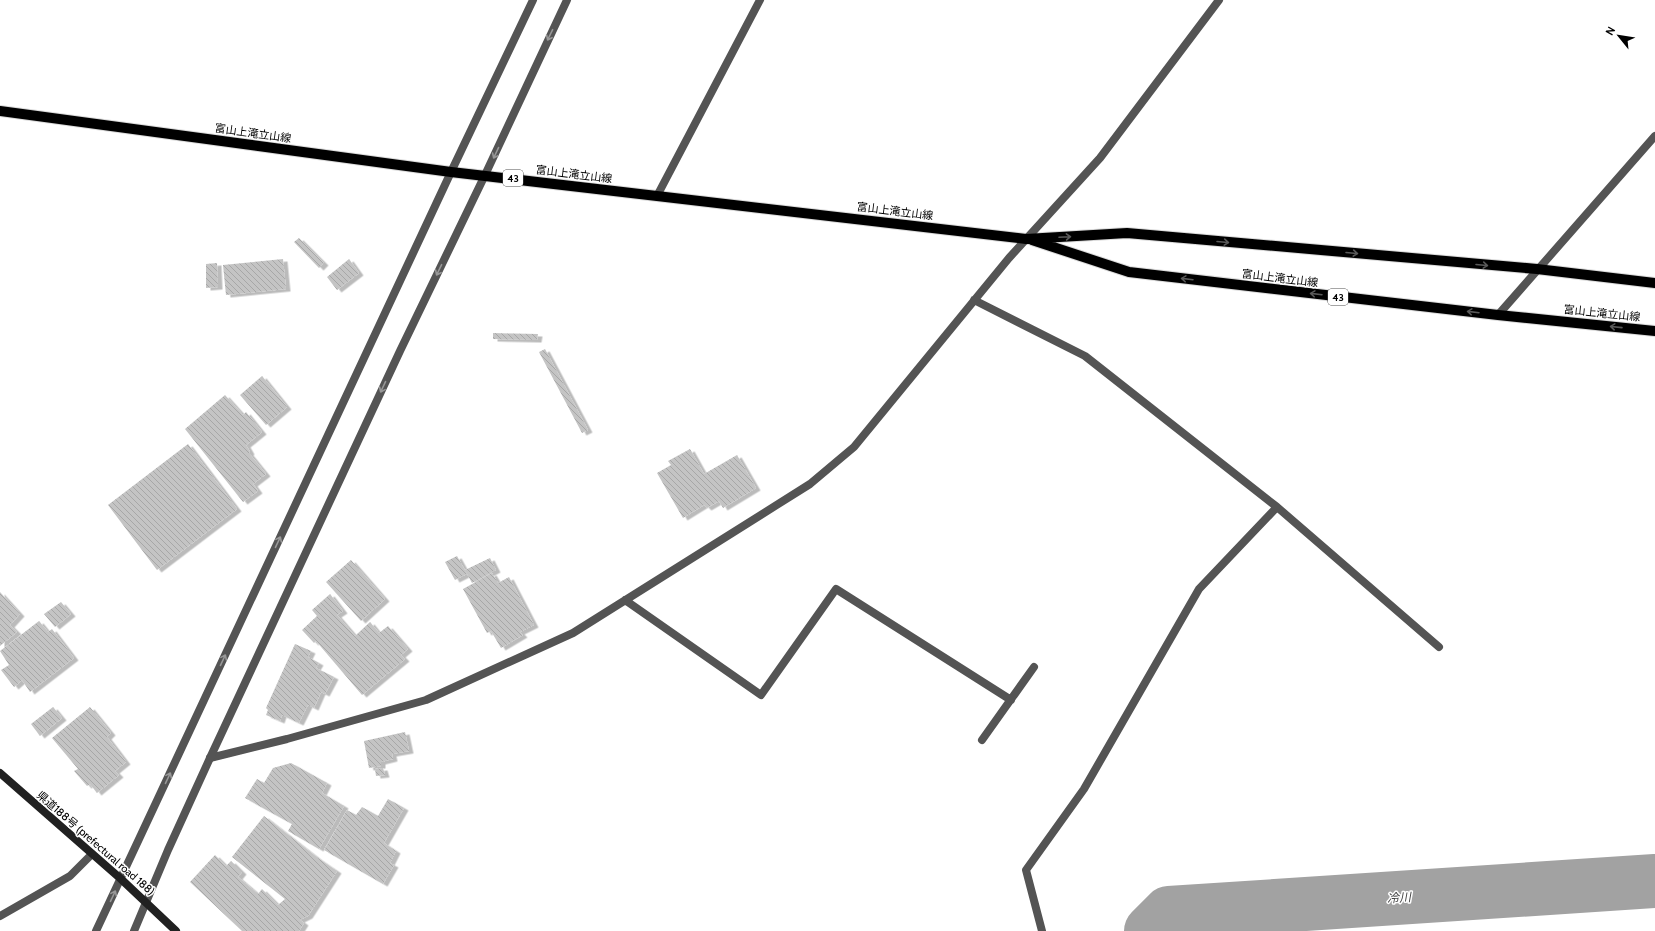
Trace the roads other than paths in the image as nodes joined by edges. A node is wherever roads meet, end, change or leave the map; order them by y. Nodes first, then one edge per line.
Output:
1 (533, 0) edge
2 (567, 0) edge
3 (760, 0) edge
4 (1219, 0) edge
5 (0, 111) edge
6 (1655, 136) edge
7 (451, 172) junction
8 (485, 175) junction
9 (657, 196) junction
10 (1026, 239) junction
11 (1537, 269) junction
12 (1655, 283) edge
13 (974, 300) junction
14 (1498, 315) junction
15 (1655, 331) edge
16 (1277, 507) junction
17 (625, 600) junction
18 (1439, 647) dead end
19 (1034, 667) dead end
20 (1011, 700) junction
21 (982, 740) dead end
22 (210, 758) junction
23 (0, 773) edge
24 (92, 854) junction
25 (121, 879) junction
26 (147, 902) junction
27 (0, 916) edge
28 (96, 931) edge
29 (134, 931) edge
30 (176, 931) edge
31 (1042, 931) edge

1 - 7 street
2 -> 8 street
3 - 9 street
4 - 10 street
5 - 7 main road, 富山上滝立山線 / 43
6 - 11 street
7 - 8 main road, 富山上滝立山線 / 43
25 -> 7 street
8 - 9 main road, 富山上滝立山線 / 43
8 -> 22 street
9 - 10 main road, 富山上滝立山線 / 43
10 -> 11 main road, 富山上滝立山線 / 43
10 - 13 street
14 -> 10 main road, 富山上滝立山線 / 43
11 - 12 main road, 富山上滝立山線 / 43
11 - 14 street
13 - 16 street
13 - 17 street
15 -> 14 main road, 富山上滝立山線 / 43
16 - 18 street
16 - 31 street
17 - 20 street
17 - 22 street
19 - 20 street
20 - 21 street
22 - 26 street
23 - 24 main road, 県道188号 (prefectural road 188)
24 - 25 main road, 県道188号 (prefectural road 188)
24 - 27 street
25 - 26 main road, 県道188号 (prefectural road 188)
28 -> 25 street
26 - 29 street
26 - 30 main road, 県道188号 (prefectural road 188)

